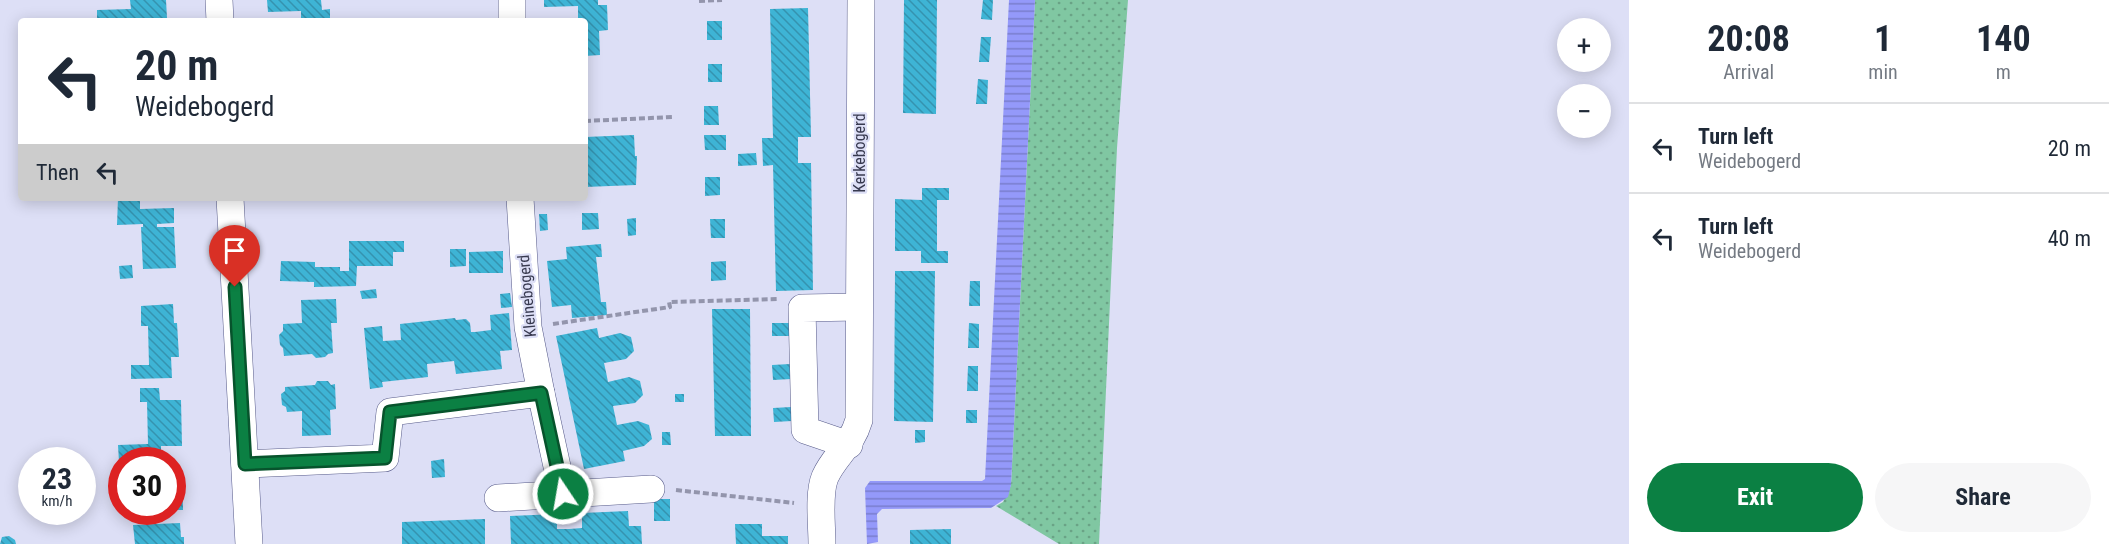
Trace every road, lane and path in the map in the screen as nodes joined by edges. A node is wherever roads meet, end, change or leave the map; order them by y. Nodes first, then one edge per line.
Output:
1 (219, 0) edge
2 (512, 0) edge
3 (722, 0) edge
4 (861, 0) edge
5 (699, 1) edge
6 (220, 18) edge
7 (512, 18) edge
8 (673, 117) dead end
9 (588, 121) edge
10 (230, 201) edge
11 (520, 201) edge
12 (858, 307) junction
13 (802, 308) junction
14 (528, 327) junction
15 (541, 393) junction
16 (849, 444) junction
17 (245, 464) junction
18 (651, 489) joint
19 (563, 494) junction
20 (498, 498) dead end
21 (822, 503) junction
22 (249, 544) edge
23 (822, 544) edge

1 - 6 street
2 - 7 street
3 - 5 path
4 - 12 street, Kerkebogerd
8 - 9 path
10 - 17 street
11 - 14 street, Kleinebogerd
12 - 13 street
12 - 16 street, Kerkebogerd
13 - 14 path
13 - 16 street
14 - 15 street, Kleinebogerd
15 - 17 street
15 - 19 street, Kleinebogerd
16 - 21 street, Kerkebogerd
17 - 22 street
18 - 19 street
18 - 21 path
19 - 20 street
21 - 23 street, Kerkebogerd

